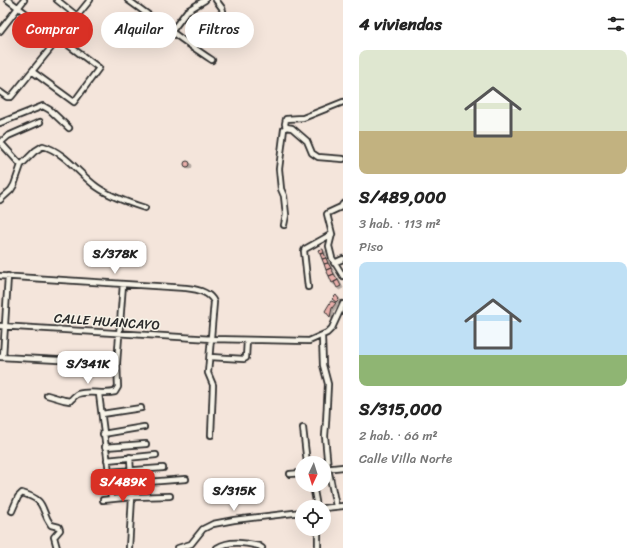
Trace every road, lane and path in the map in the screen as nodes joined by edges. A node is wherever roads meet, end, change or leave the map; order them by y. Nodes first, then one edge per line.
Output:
1 (8, 0) edge
2 (24, 0) edge
3 (57, 0) edge
4 (90, 0) edge
5 (128, 0) edge
6 (205, 0) edge
7 (216, 0) edge
8 (18, 8) junction
9 (23, 12) edge
10 (72, 12) edge
11 (80, 12) edge
12 (145, 12) edge
13 (221, 12) edge
14 (177, 24) edge
15 (0, 31) edge
16 (177, 35) edge
17 (185, 42) edge
18 (51, 48) edge
19 (73, 48) edge
20 (193, 48) edge
21 (212, 60) dead end
22 (32, 72) junction
23 (0, 92) edge
24 (343, 102) edge
25 (40, 122) dead end
26 (0, 123) edge
27 (286, 127) junction
28 (69, 128) dead end
29 (0, 142) edge
30 (343, 159) edge
31 (21, 165) junction
32 (1, 198) edge
33 (343, 204) edge
34 (145, 208) dead end
35 (284, 225) dead end
36 (332, 234) junction
37 (343, 259) edge
38 (334, 263) junction
39 (1, 276) edge
40 (8, 276) junction
41 (343, 276) edge
42 (123, 284) junction
43 (308, 287) dead end
44 (343, 304) edge
45 (2, 326) edge
46 (118, 333) junction
47 (322, 336) junction
48 (212, 339) junction
49 (247, 340) junction
50 (1, 357) edge
51 (210, 357) junction
52 (117, 363) junction
53 (99, 394) junction
54 (47, 395) dead end
55 (141, 408) dead end
56 (102, 414) junction
57 (144, 427) dead end
58 (303, 428) dead end
59 (103, 434) junction
60 (211, 435) dead end
61 (146, 444) dead end
62 (105, 447) junction
63 (156, 455) dead end
64 (306, 456) edge
65 (326, 456) edge
66 (130, 457) junction
67 (107, 460) junction
68 (343, 467) edge
69 (163, 468) dead end
70 (331, 468) edge
71 (132, 471) junction
72 (109, 472) junction
73 (295, 473) edge
74 (290, 474) dead end
75 (186, 479) dead end
76 (132, 484) junction
77 (110, 485) junction
78 (331, 488) edge
79 (170, 496) dead end
80 (132, 497) junction
81 (111, 499) junction
82 (103, 500) dead end
83 (336, 506) junction
84 (343, 506) edge
85 (331, 507) edge
86 (12, 511) dead end
87 (295, 513) edge
88 (318, 536) edge
89 (57, 548) edge
90 (130, 548) edge
91 (178, 548) edge
92 (217, 548) edge
93 (262, 548) edge
94 (318, 548) edge

1 - 8 street
2 - 8 street
3 - 10 street
4 - 11 street
5 - 12 street
6 - 14 street
7 - 13 street
8 - 9 street
8 - 15 street
16 - 17 street
18 - 22 street
19 - 22 street
20 - 21 street
22 - 23 street
24 - 27 street
25 - 29 street
26 - 28 street
27 - 30 street
27 - 35 street
29 - 31 street
31 - 32 street
31 - 34 street
33 - 36 street
36 - 38 street
36 - 43 street
37 - 38 street
38 - 41 street
39 - 40 street
40 - 42 street
40 - 45 street
42 - 46 street
42 - 48 street
44 - 47 street
45 - 46 street, CALLE HUANCAYO
45 - 50 street
46 - 48 street, CALLE HUANCAYO
46 - 52 street
47 - 49 street, CALLE HUANCAYO
47 - 65 street
48 - 49 street, CALLE HUANCAYO
48 - 51 street
49 - 51 street
50 - 52 street
51 - 60 street
52 - 53 street
53 - 54 street
53 - 56 street
55 - 56 street
56 - 59 street
57 - 59 street
58 - 64 street
59 - 62 street
61 - 62 street
62 - 67 street
63 - 66 street
66 - 67 street
66 - 71 street
67 - 72 street
68 - 70 street
69 - 71 street
71 - 72 street
71 - 76 street
72 - 77 street
73 - 74 street
75 - 76 street
76 - 77 street
76 - 80 street
77 - 81 street
78 - 83 street
79 - 80 street
80 - 81 street
80 - 90 street
81 - 82 street
83 - 84 street
83 - 85 street
86 - 89 street
87 - 91 street
88 - 94 street
92 - 93 street

